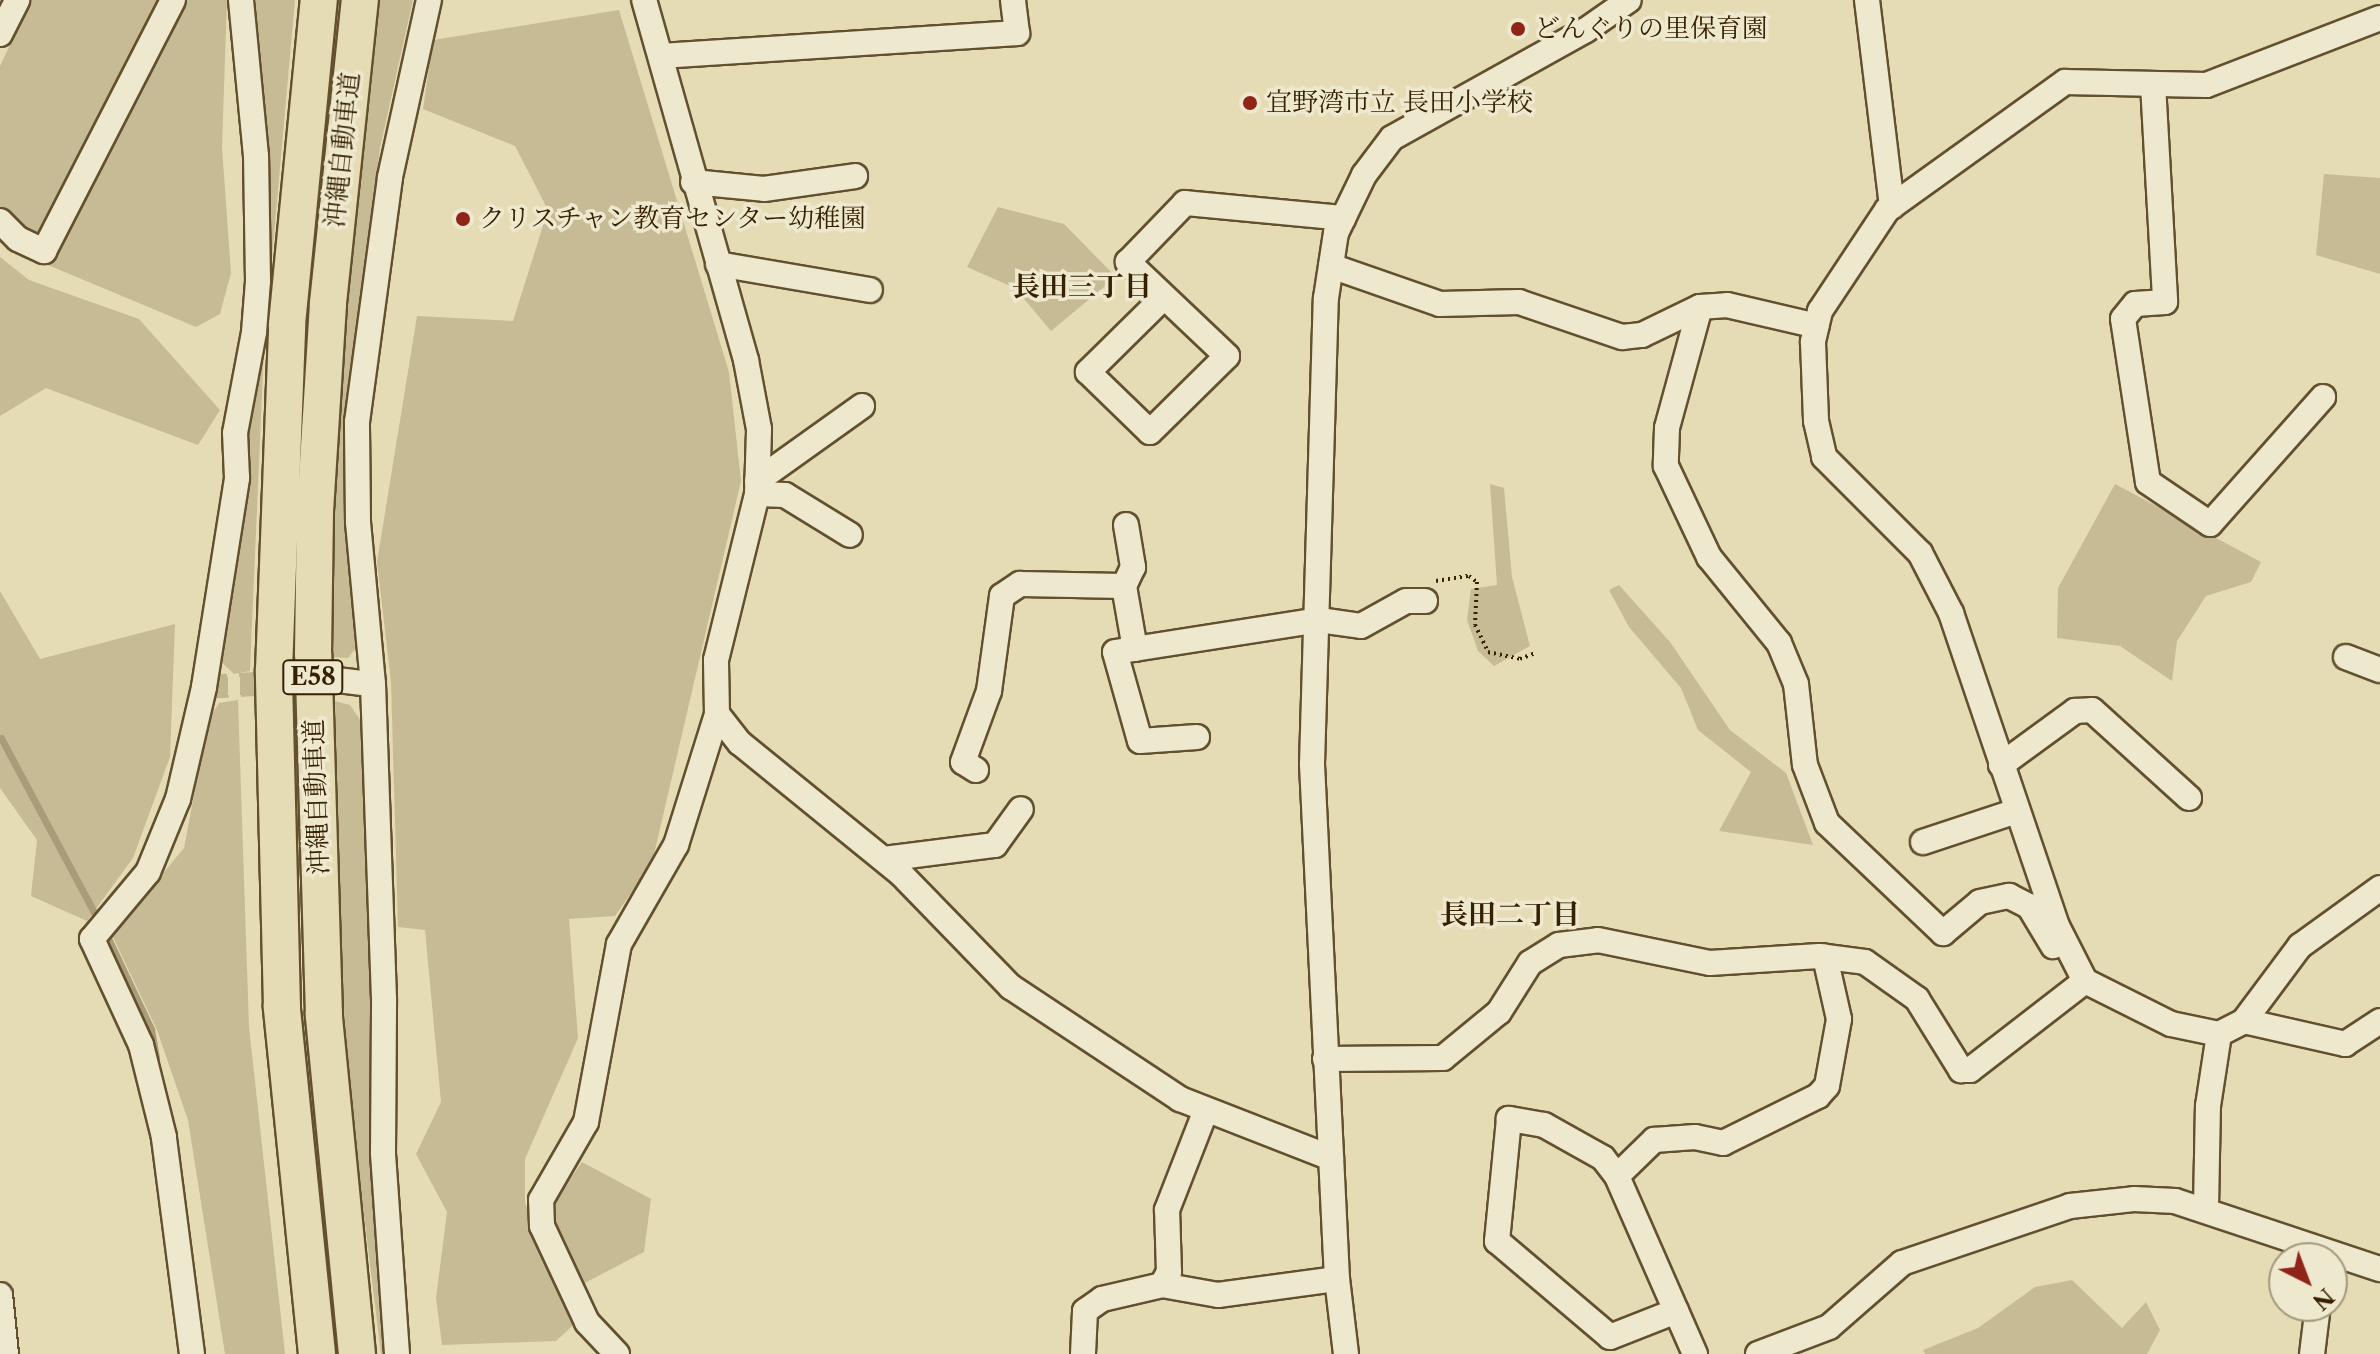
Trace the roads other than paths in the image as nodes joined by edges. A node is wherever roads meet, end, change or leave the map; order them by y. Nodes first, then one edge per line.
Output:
1 (17, 0) edge
2 (173, 0) edge
3 (241, 0) edge
4 (319, 0) edge
5 (360, 0) edge
6 (429, 0) edge
7 (644, 0) edge
8 (1013, 0) edge
9 (1629, 0) edge
10 (1867, 0) edge
11 (2380, 18) edge
12 (0, 34) edge
13 (661, 56) junction
14 (2153, 84) junction
15 (855, 176) dead end
16 (693, 182) junction
17 (1892, 206) junction
18 (1343, 218) junction
19 (0, 221) edge
20 (718, 264) junction
21 (1331, 266) junction
22 (870, 290) dead end
23 (1164, 297) junction
24 (1700, 307) junction
25 (1817, 326) junction
26 (2323, 397) dead end
27 (862, 406) dead end
28 (757, 488) junction
29 (1126, 525) dead end
30 (850, 535) dead end
31 (1124, 586) junction
32 (1425, 601) dead end
33 (1319, 620) junction
34 (1135, 649) junction
35 (2346, 657) dead end
36 (2380, 670) edge
37 (338, 680) tunnel mouth
38 (373, 684) junction
39 (717, 714) junction
40 (1197, 737) dead end
41 (2001, 765) junction
42 (976, 770) dead end
43 (2189, 798) dead end
44 (1021, 809) dead end
45 (2017, 811) junction
46 (1923, 842) dead end
47 (884, 859) junction
48 (2380, 888) edge
49 (1825, 957) junction
50 (2083, 982) junction
51 (2244, 1021) junction
52 (2380, 1021) edge
53 (2219, 1034) junction
54 (1325, 1059) junction
55 (1206, 1110) junction
56 (1331, 1158) junction
57 (1617, 1176) junction
58 (2206, 1208) junction
59 (2294, 1242) edge
60 (2348, 1260) edge
61 (2380, 1269) edge
62 (1337, 1279) junction
63 (1162, 1285) junction
64 (0, 1295) edge
65 (1676, 1311) junction
66 (2316, 1322) edge
67 (6, 1354) edge
68 (192, 1354) edge
69 (317, 1354) edge
70 (357, 1354) edge
71 (397, 1354) edge
72 (617, 1354) edge
73 (1083, 1354) edge
74 (1346, 1354) edge
75 (1695, 1354) edge
76 (1758, 1354) edge
77 (2312, 1354) edge

1 - 12 street
2 - 19 street
3 - 68 street
4 - 69 highway, 沖縄自動車道 / E58
5 - 70 highway, 沖縄自動車道 / E58
6 - 38 street
7 - 13 street
8 - 13 street
9 - 18 street
10 - 17 street
11 - 14 street
13 - 16 street
14 - 17 street
14 - 26 street
15 - 16 street
16 - 20 street
17 - 25 street
18 - 21 street
18 - 23 street
20 - 22 street
20 - 28 street
21 - 24 street
21 - 33 street
23 - 23 street
24 - 25 street
24 - 50 street
25 - 41 street
27 - 28 street
28 - 30 street
28 - 39 street
29 - 31 street
31 - 34 street
31 - 42 street
32 - 33 street
33 - 34 street
33 - 54 street
34 - 40 street
35 - 36 street
37 - 38 street
38 - 71 street
39 - 47 street
39 - 72 street
41 - 43 street
41 - 45 street
44 - 47 street
45 - 46 street
45 - 50 street
47 - 55 street
48 - 51 street
49 - 50 street
49 - 54 street
49 - 57 street
50 - 53 street
51 - 52 street
51 - 53 street
53 - 58 street
54 - 56 street
55 - 56 street
55 - 63 street
56 - 62 street
57 - 65 street
57 - 65 street
58 - 59 street
58 - 76 street
60 - 61 street
62 - 63 street
62 - 74 street
63 - 73 street
64 - 67 street
65 - 75 street
66 - 77 street

